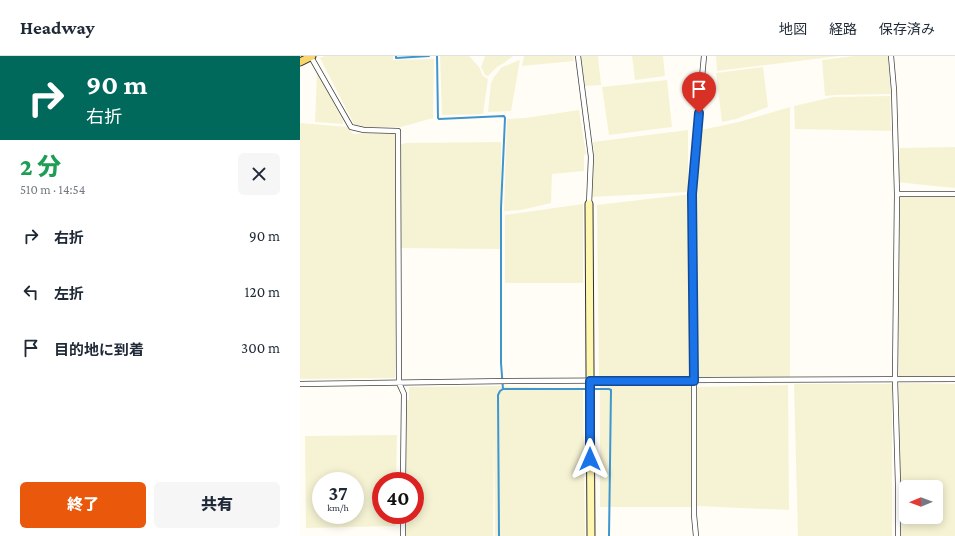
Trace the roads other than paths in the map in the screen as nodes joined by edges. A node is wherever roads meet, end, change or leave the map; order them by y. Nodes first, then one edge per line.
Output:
1 (312, 56) edge
2 (578, 56) edge
3 (704, 56) edge
4 (891, 56) edge
5 (300, 62) edge
6 (897, 194) junction
7 (955, 194) edge
8 (589, 204) joint
9 (955, 379) edge
10 (895, 380) junction
11 (590, 381) junction
12 (694, 381) junction
13 (399, 383) junction
14 (300, 384) edge
15 (403, 472) edge
16 (403, 524) edge
17 (403, 536) edge
18 (591, 536) edge
19 (696, 536) edge
20 (898, 536) edge

1 - 5 main road
1 - 13 street
2 - 8 street
3 - 12 street
4 - 6 street
6 - 7 street
6 - 10 street
8 - 11 street
9 - 10 street
10 - 12 street
10 - 20 street
11 - 12 street
11 - 13 street
11 - 18 street
12 - 19 street
13 - 14 street
13 - 15 street
16 - 17 street

